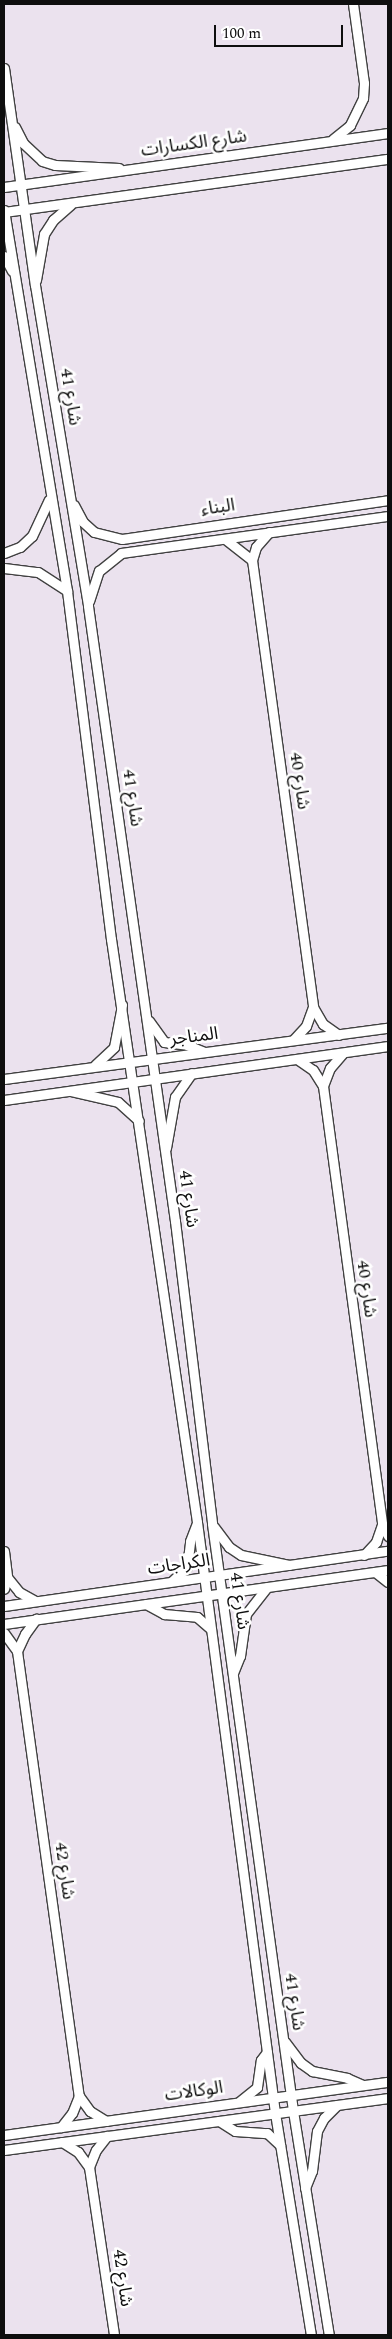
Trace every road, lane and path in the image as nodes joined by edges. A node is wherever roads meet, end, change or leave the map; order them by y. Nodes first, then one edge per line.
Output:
1 (353, 4) edge
2 (4, 68) edge
3 (12, 120) junction
4 (388, 133) edge
5 (327, 142) junction
6 (388, 159) edge
7 (135, 169) junction
8 (20, 186) junction
9 (4, 188) edge
10 (70, 204) junction
11 (24, 210) junction
12 (4, 212) edge
13 (4, 256) edge
14 (16, 280) junction
15 (35, 285) junction
16 (50, 498) junction
17 (70, 499) junction
18 (388, 500) edge
19 (388, 516) edge
20 (269, 532) junction
21 (224, 538) junction
22 (4, 553) edge
23 (252, 560) junction
24 (4, 568) edge
25 (67, 590) junction
26 (88, 606) junction
27 (122, 1005) junction
28 (313, 1007) junction
29 (146, 1016) junction
30 (388, 1028) edge
31 (339, 1035) junction
32 (292, 1041) junction
33 (388, 1046) edge
34 (204, 1052) junction
35 (344, 1053) junction
36 (152, 1059) junction
37 (297, 1059) junction
38 (131, 1061) junction
39 (94, 1066) junction
40 (192, 1073) junction
41 (4, 1079) edge
42 (155, 1079) junction
43 (134, 1082) junction
44 (322, 1086) junction
45 (70, 1091) junction
46 (4, 1100) edge
47 (139, 1121) junction
48 (165, 1150) junction
49 (197, 1522) junction
50 (212, 1524) junction
51 (382, 1525) junction
52 (388, 1536) edge
53 (4, 1551) edge
54 (388, 1552) edge
55 (364, 1555) junction
56 (291, 1566) junction
57 (388, 1570) edge
58 (375, 1572) junction
59 (219, 1575) junction
60 (7, 1577) junction
61 (204, 1578) junction
62 (170, 1582) junction
63 (388, 1582) edge
64 (267, 1587) junction
65 (4, 1589) edge
66 (221, 1593) junction
67 (207, 1596) junction
68 (35, 1602) junction
69 (146, 1604) junction
70 (4, 1606) edge
71 (36, 1619) junction
72 (4, 1624) edge
73 (211, 1628) junction
74 (4, 1632) edge
75 (17, 1651) junction
76 (232, 1673) junction
77 (283, 2039) junction
78 (267, 2052) junction
79 (388, 2082) edge
80 (363, 2085) junction
81 (79, 2096) junction
82 (291, 2096) junction
83 (273, 2098) junction
84 (388, 2098) edge
85 (238, 2103) junction
86 (338, 2104) junction
87 (293, 2111) junction
88 (275, 2113) junction
89 (106, 2121) junction
90 (219, 2121) junction
91 (62, 2127) junction
92 (4, 2135) edge
93 (107, 2136) junction
94 (62, 2142) junction
95 (280, 2146) junction
96 (4, 2150) edge
97 (89, 2167) junction
98 (305, 2188) junction
99 (114, 2335) edge
100 (311, 2335) edge
101 (329, 2335) edge

1 - 5 street
2 - 3 street, شارع 41
3 - 7 street
3 - 8 street, شارع 41
4 - 5 street, شارع الكسارات
5 - 7 street, شارع الكسارات
6 - 10 street
7 - 8 street, شارع الكسارات
8 - 9 street, شارع الكسارات
8 - 11 street, شارع 41
10 - 11 street
10 - 15 street
11 - 12 street
11 - 15 street, شارع 41
12 - 14 street, شارع 41
13 - 14 street
14 - 16 street, شارع 41
15 - 17 street, شارع 41
16 - 22 street
16 - 25 street, شارع 41
17 - 18 street, البناء
17 - 26 street, شارع 41
19 - 20 street, البناء
20 - 21 street, البناء
20 - 23 street
21 - 23 street
21 - 26 street, البناء
23 - 28 street, شارع 40
24 - 25 street
25 - 27 street, شارع 41
26 - 29 street, شارع 41
27 - 38 street, شارع 41
27 - 39 street
28 - 31 street, شارع 40
28 - 32 street
29 - 34 street
29 - 36 street, شارع 41
30 - 31 street, المناجر
31 - 32 street, المناجر
32 - 34 street, المناجر
33 - 35 street, المناجر
34 - 36 street, المناجر
35 - 37 street, المناجر
35 - 44 street
36 - 38 street, المناجر
36 - 42 street, شارع 41
37 - 40 street, المناجر
37 - 44 street, شارع 40
38 - 39 street, المناجر
38 - 43 street, شارع 41
39 - 41 street, المناجر
40 - 42 street, المناجر
40 - 48 street, المناجر
42 - 43 street, المناجر
42 - 48 street, شارع 41
43 - 45 street, المناجر
43 - 47 street, شارع 41
44 - 51 street, شارع 40
45 - 46 street, المناجر
45 - 47 street, المناجر
47 - 49 street, شارع 41
48 - 50 street, شارع 41
49 - 61 street, شارع 41
49 - 62 street
50 - 56 street
50 - 59 street, شارع 41
51 - 52 street, شارع 40
51 - 55 street
53 - 60 street
54 - 55 street, الكراجات
55 - 56 street, الكراجات
56 - 59 street, الكراجات
57 - 58 street, الكراجات
58 - 63 street
58 - 64 street, الكراجات
59 - 61 street, الكراجات
59 - 66 street, شارع 41
60 - 65 street
60 - 68 street
61 - 62 street, الكراجات
61 - 67 street, شارع 41
62 - 68 street, الكراجات
64 - 66 street, الكراجات
64 - 76 street
66 - 67 street, الكراجات
66 - 76 street, شارع 41
67 - 69 street, الكراجات
67 - 73 street, شارع 41
68 - 70 street, الكراجات
69 - 71 street, الكراجات
69 - 73 street
71 - 72 street, الكراجات
71 - 75 street
73 - 78 street, شارع 41
74 - 75 street, شارع 42
75 - 81 street, شارع 42
76 - 77 street, شارع 41
77 - 80 street
77 - 82 street, شارع 41
78 - 83 street, شارع 41
78 - 85 street
79 - 80 street, الوكالات
80 - 82 street, الوكالات
81 - 89 street
81 - 91 street
82 - 83 street, الوكالات
82 - 87 street, شارع 41
83 - 85 street, الوكالات
83 - 88 street, شارع 41
84 - 86 street, الوكالات
85 - 89 street, الوكالات
86 - 87 street, الوكالات
86 - 98 street
87 - 88 street, الوكالات
87 - 98 street, شارع 41
88 - 90 street, الوكالات
88 - 95 street, شارع 41
89 - 91 street, الوكالات
90 - 93 street, الوكالات
90 - 95 street
91 - 92 street, الوكالات
93 - 94 street, الوكالات
93 - 97 street
94 - 96 street, الوكالات
94 - 97 street
95 - 100 street, شارع 41
97 - 99 street, شارع 42
98 - 101 street, شارع 41

